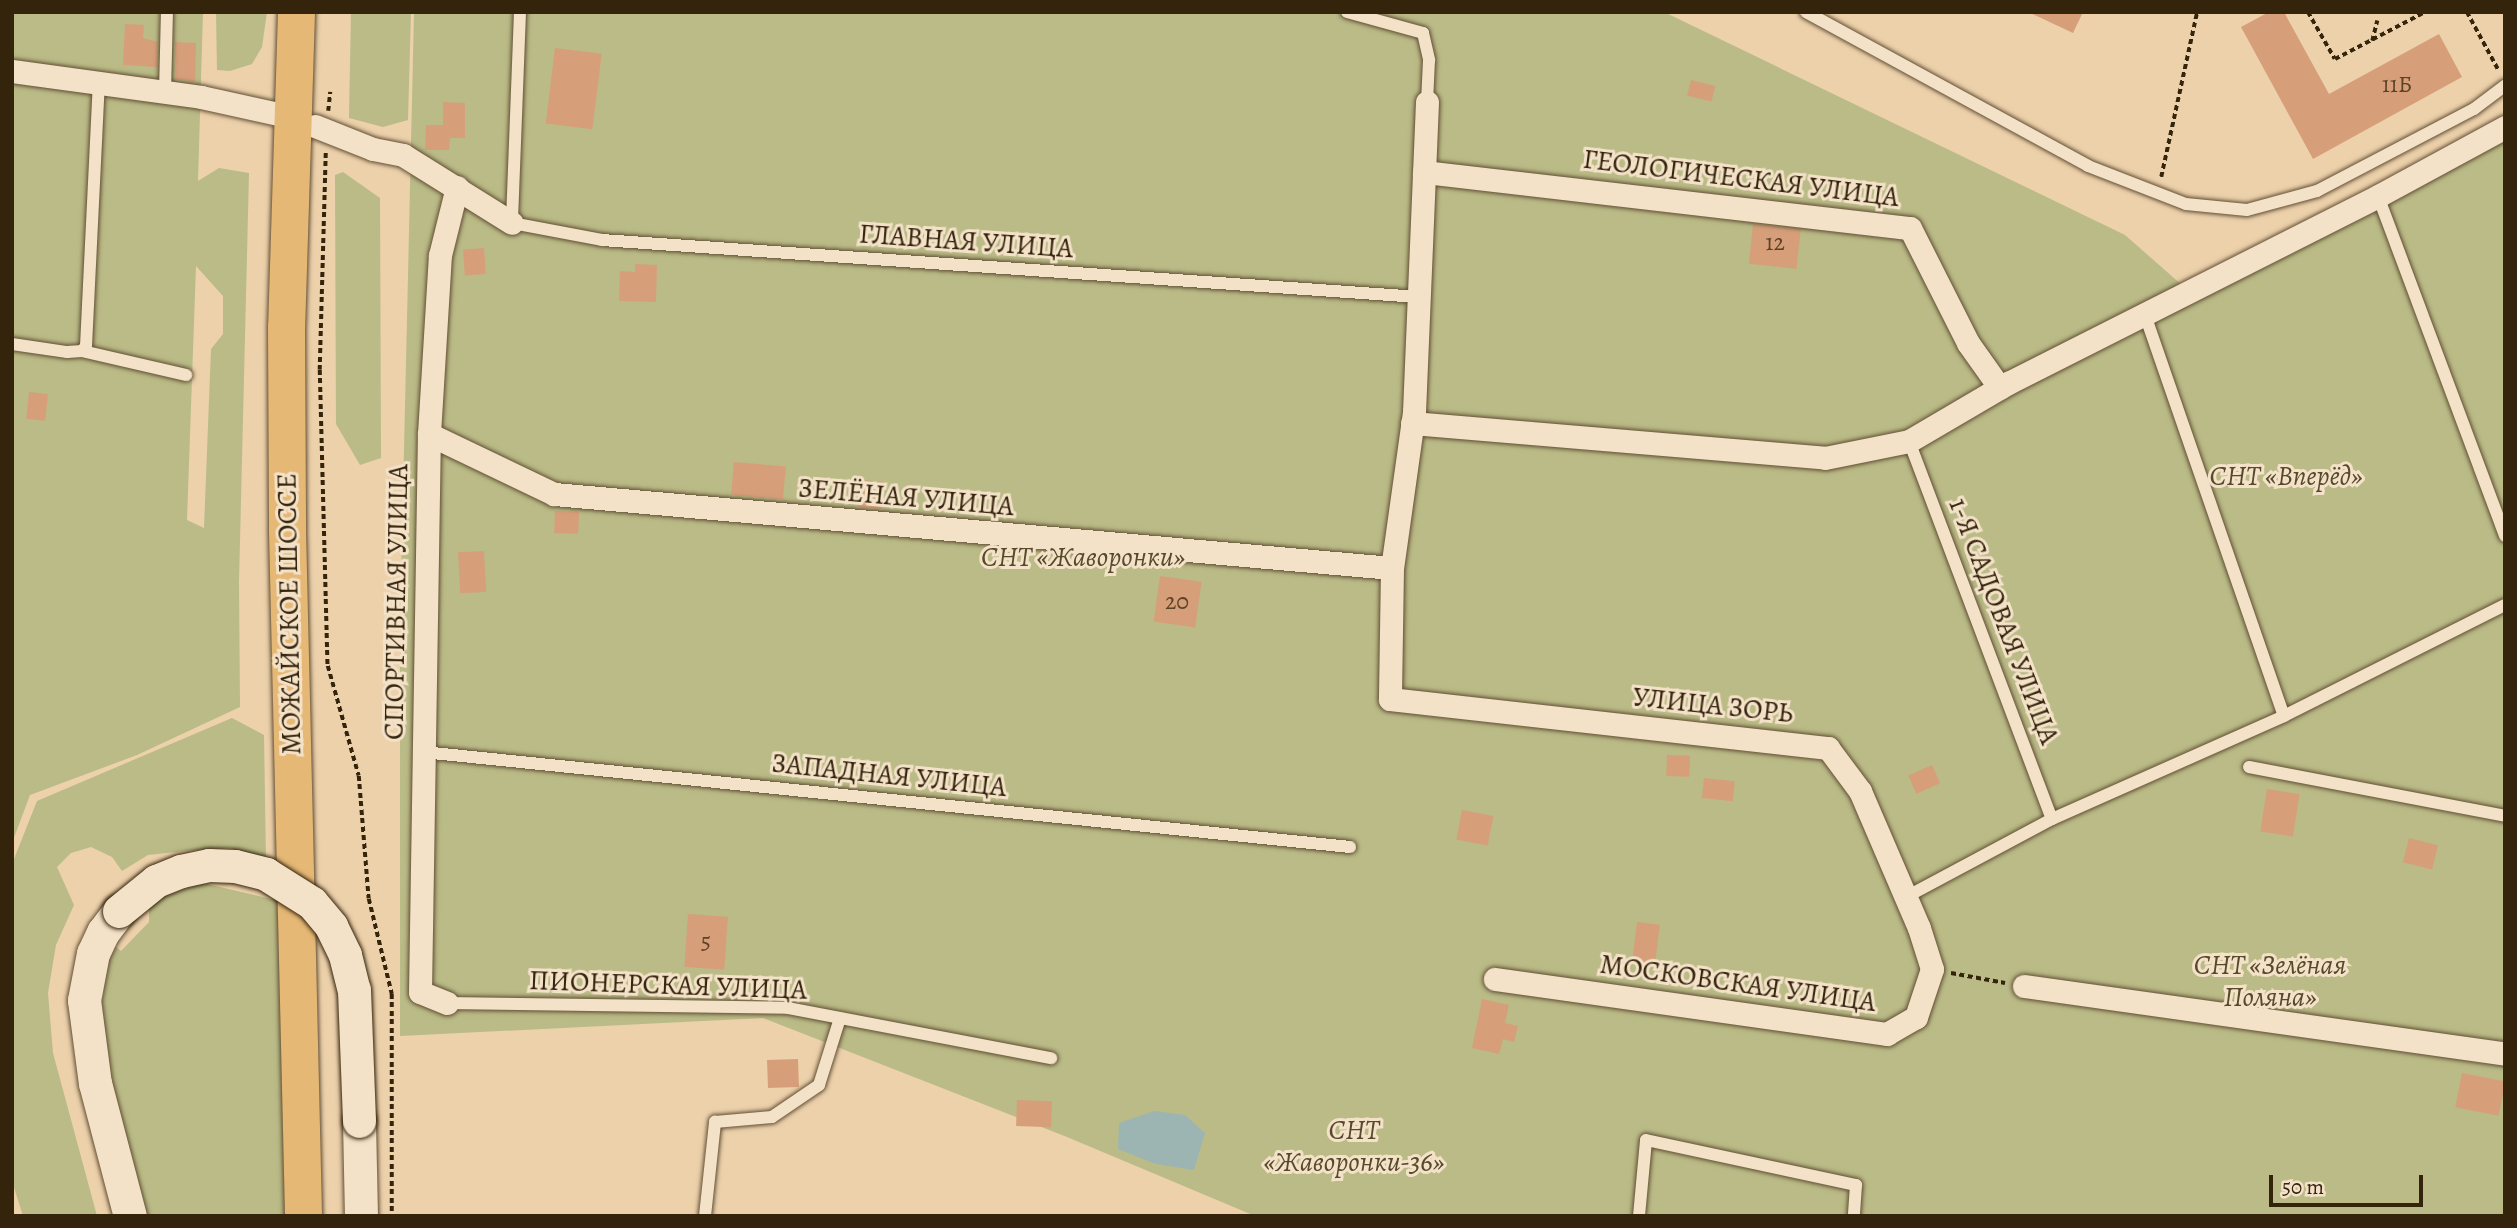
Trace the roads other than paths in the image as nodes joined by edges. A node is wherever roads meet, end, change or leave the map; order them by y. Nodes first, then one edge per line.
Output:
1 (167, 12) edge
2 (296, 12) edge
3 (319, 12) edge
4 (520, 12) edge
5 (1347, 12) edge
6 (1807, 12) edge
7 (12, 71) edge
8 (99, 83) junction
9 (2505, 84) edge
10 (165, 92) junction
11 (1427, 102) joint
12 (311, 125) junction
13 (2505, 127) edge
14 (1424, 172) junction
15 (457, 187) junction
16 (2378, 196) junction
17 (512, 223) junction
18 (1419, 297) junction
19 (2145, 315) junction
20 (12, 344) edge
21 (82, 351) junction
22 (186, 375) dead end
23 (2000, 388) junction
24 (1412, 423) junction
25 (429, 434) junction
26 (1909, 441) junction
27 (2505, 536) edge
28 (1392, 568) junction
29 (2505, 605) edge
30 (2284, 716) junction
31 (423, 752) junction
32 (2249, 767) dead end
33 (2505, 816) edge
34 (2053, 819) junction
35 (1350, 847) dead end
36 (1906, 897) junction
37 (1932, 968) joint
38 (1495, 979) dead end
39 (2024, 986) road end
40 (447, 1003) joint
41 (840, 1018) junction
42 (2505, 1054) edge
43 (1051, 1058) dead end
44 (130, 1216) edge
45 (303, 1216) edge
46 (326, 1216) edge
47 (360, 1216) edge
48 (705, 1216) edge
49 (1639, 1216) edge
50 (1854, 1216) edge

1 - 10 lane
2 - 12 main road, МОЖАЙСКОЕ ШОССЕ
3 - 12 main road, МОЖАЙСКОЕ ШОССЕ
4 - 17 lane
5 - 11 lane
6 - 9 lane
7 - 8 street
8 - 10 street
8 - 21 lane
10 - 12 street
11 - 14 street
12 - 15 street
12 - 45 main road, МОЖАЙСКОЕ ШОССЕ
12 - 46 main road, МОЖАЙСКОЕ ШОССЕ
13 - 16 street
14 - 18 street
14 - 23 street, ГЕОЛОГИЧЕСКАЯ УЛИЦА
15 - 17 street
15 - 25 street, СПОРТИВНАЯ УЛИЦА
16 - 19 street
16 - 27 lane
17 - 18 lane, ГЛАВНАЯ УЛИЦА
18 - 24 street
19 - 23 street
19 - 30 lane
20 - 21 lane
21 - 22 lane
23 - 26 street
24 - 26 street
24 - 28 street
25 - 28 street, ЗЕЛЁНАЯ УЛИЦА
25 - 31 street, СПОРТИВНАЯ УЛИЦА
26 - 34 lane, 1-Я САДОВАЯ УЛИЦА
28 - 36 street, УЛИЦА ЗОРЬ
29 - 30 lane
30 - 34 lane
31 - 35 lane, ЗАПАДНАЯ УЛИЦА
31 - 40 street, СПОРТИВНАЯ УЛИЦА
32 - 33 lane
34 - 36 lane
36 - 37 street, УЛИЦА ЗОРЬ
37 - 38 street, МОСКОВСКАЯ УЛИЦА
39 - 42 street
40 - 41 lane, ПИОНЕРСКАЯ УЛИЦА
41 - 43 lane, ПИОНЕРСКАЯ УЛИЦА
41 - 48 lane
44 - 47 main road, bridge
49 - 50 lane

